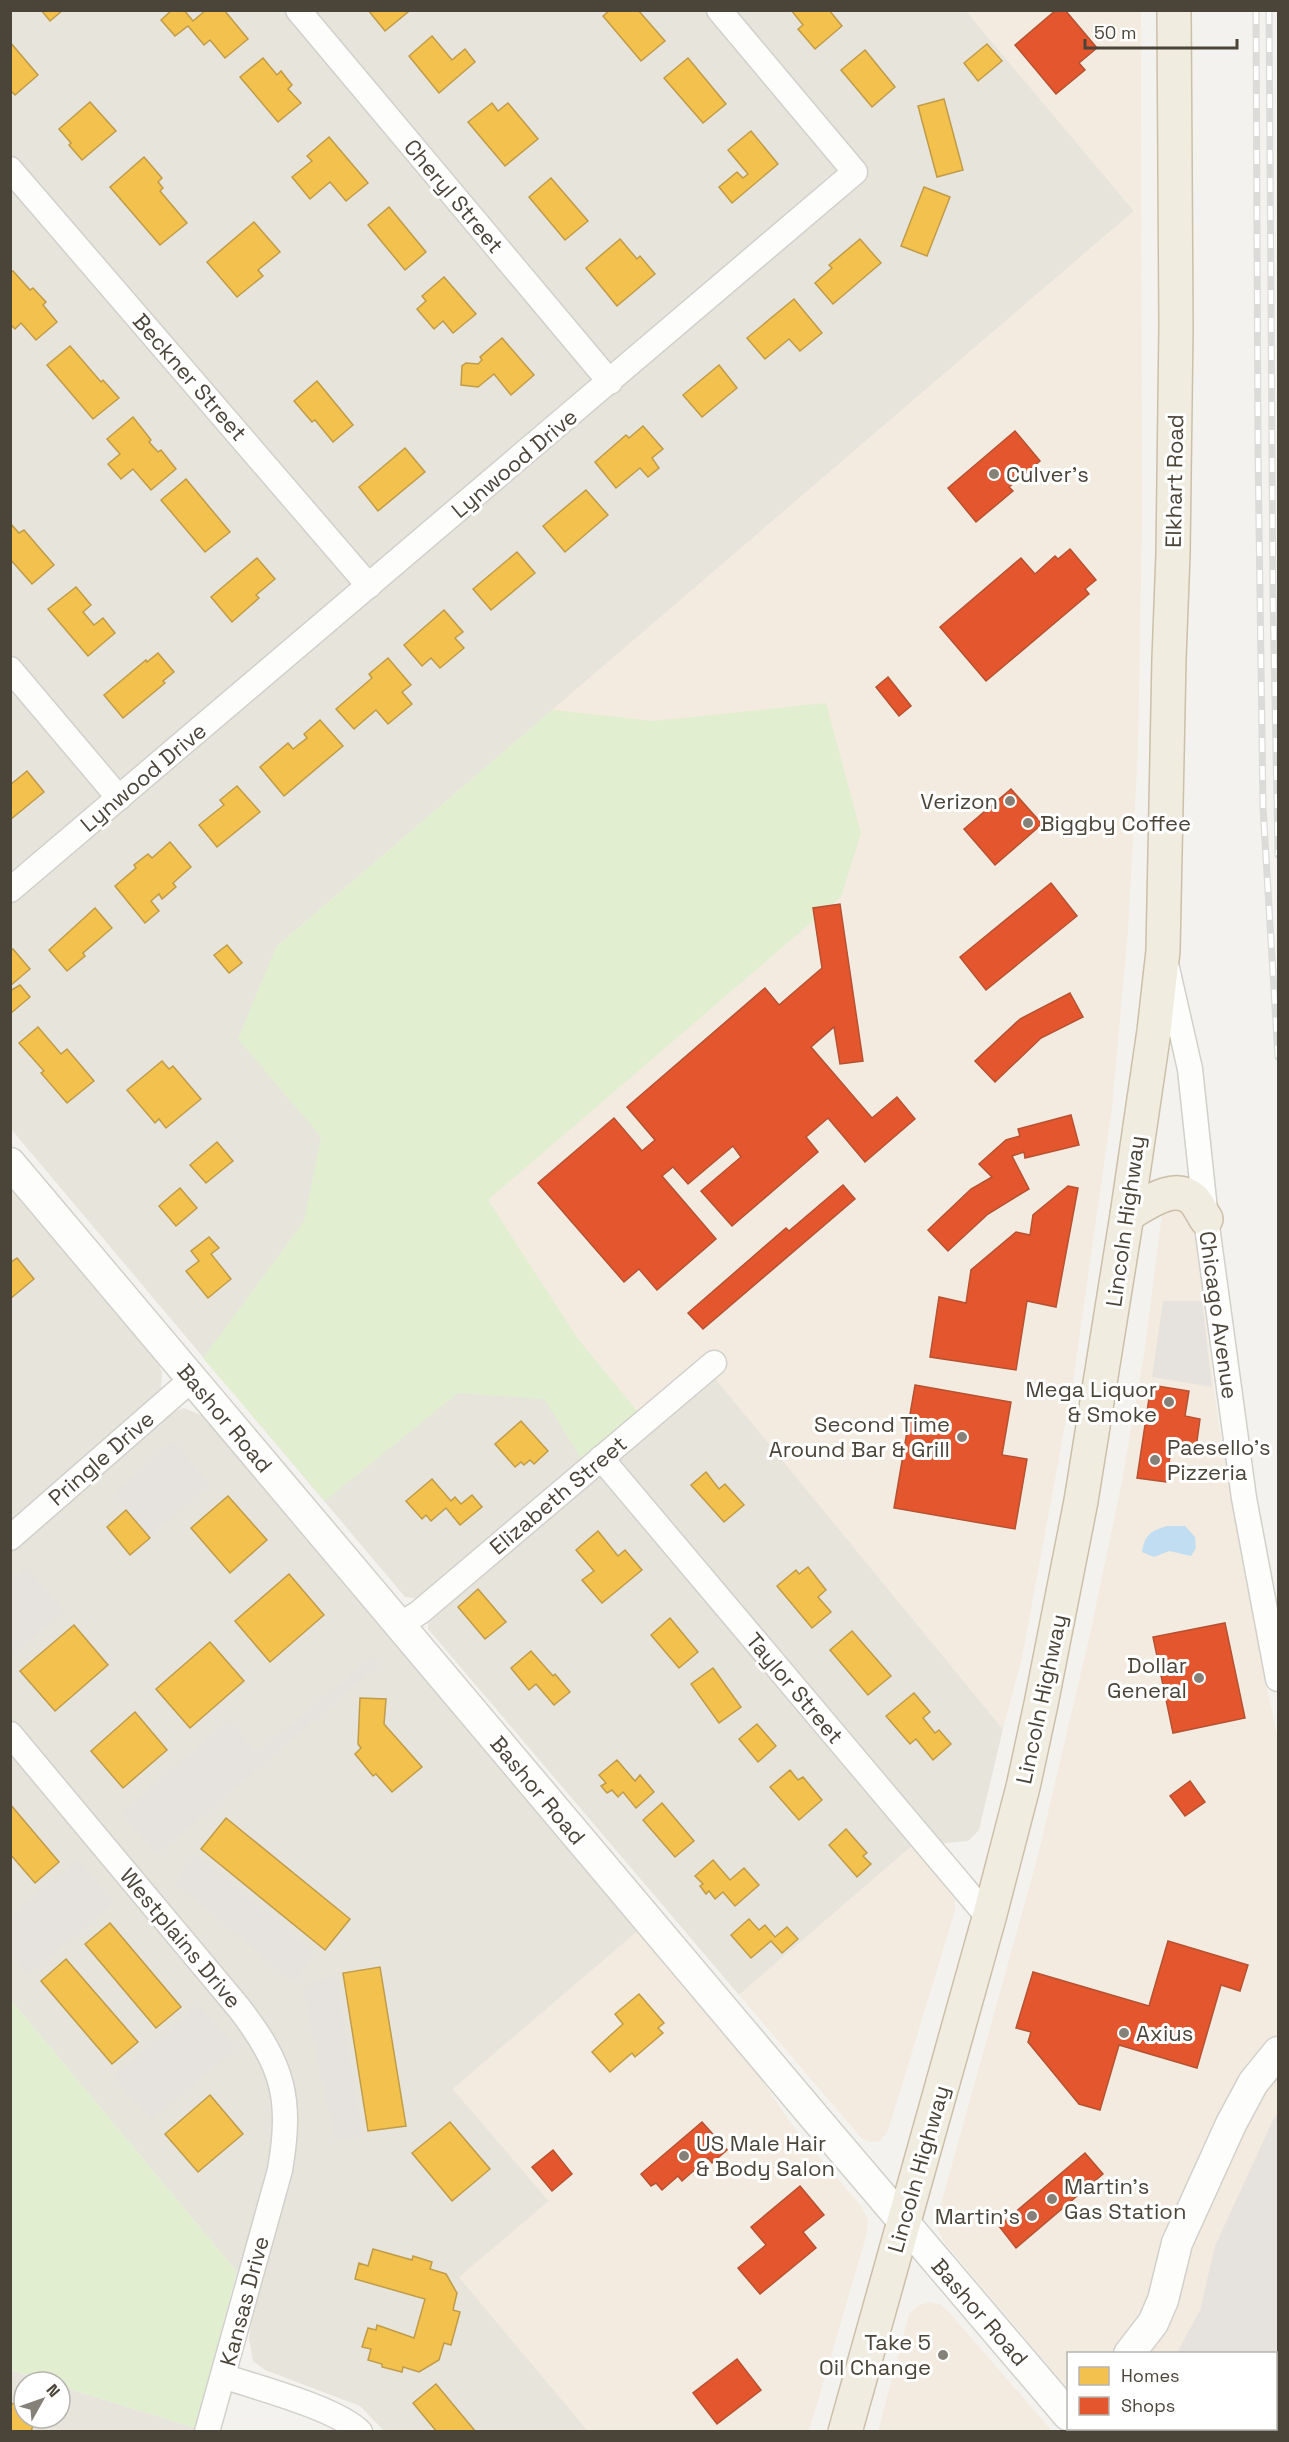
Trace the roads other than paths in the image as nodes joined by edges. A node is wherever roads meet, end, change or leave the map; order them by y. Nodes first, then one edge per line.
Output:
1 (298, 10) edge
2 (719, 10) edge
3 (1173, 10) edge
4 (10, 169) edge
5 (610, 381) junction
6 (369, 586) junction
7 (10, 669) edge
8 (119, 798) junction
9 (10, 890) edge
10 (1164, 951) junction
11 (10, 1163) edge
12 (1127, 1215) junction
13 (1206, 1219) junction
14 (714, 1363) dead end
15 (192, 1379) junction
16 (601, 1458) junction
17 (10, 1538) edge
18 (400, 1625) junction
19 (1278, 1679) edge
20 (10, 1734) edge
21 (989, 1918) junction
22 (1278, 2052) edge
23 (280, 2170) joint
24 (902, 2221) junction
25 (1131, 2352) edge
26 (223, 2376) junction
27 (1067, 2412) edge
28 (207, 2432) edge
29 (360, 2432) edge
30 (845, 2432) edge

1 - 5 street, Cheryl Street
2 - 5 street, Lynwood Drive
3 - 10 highway, Elkhart Road
4 - 6 street, Beckner Street
5 - 6 street, Lynwood Drive
6 - 8 street, Lynwood Drive
7 - 8 street
8 - 9 street, Lynwood Drive
10 - 12 highway, Lincoln Highway
10 - 13 street, Chicago Avenue
11 - 15 street, Bashor Road
12 - 13 highway
12 - 21 highway, Lincoln Highway
13 - 19 street, Chicago Avenue
14 - 16 street, Elizabeth Street
15 - 17 street, Pringle Drive
15 - 18 street, Bashor Road
16 - 18 street, Elizabeth Street
16 - 21 street, Taylor Street
18 - 24 street, Bashor Road
20 - 23 street, Westplains Drive
21 - 24 highway, Lincoln Highway
22 - 25 street
23 - 26 street, Kansas Drive
24 - 27 street, Bashor Road
24 - 30 highway, Lincoln Highway
26 - 28 street, Kansas Drive
26 - 29 street

